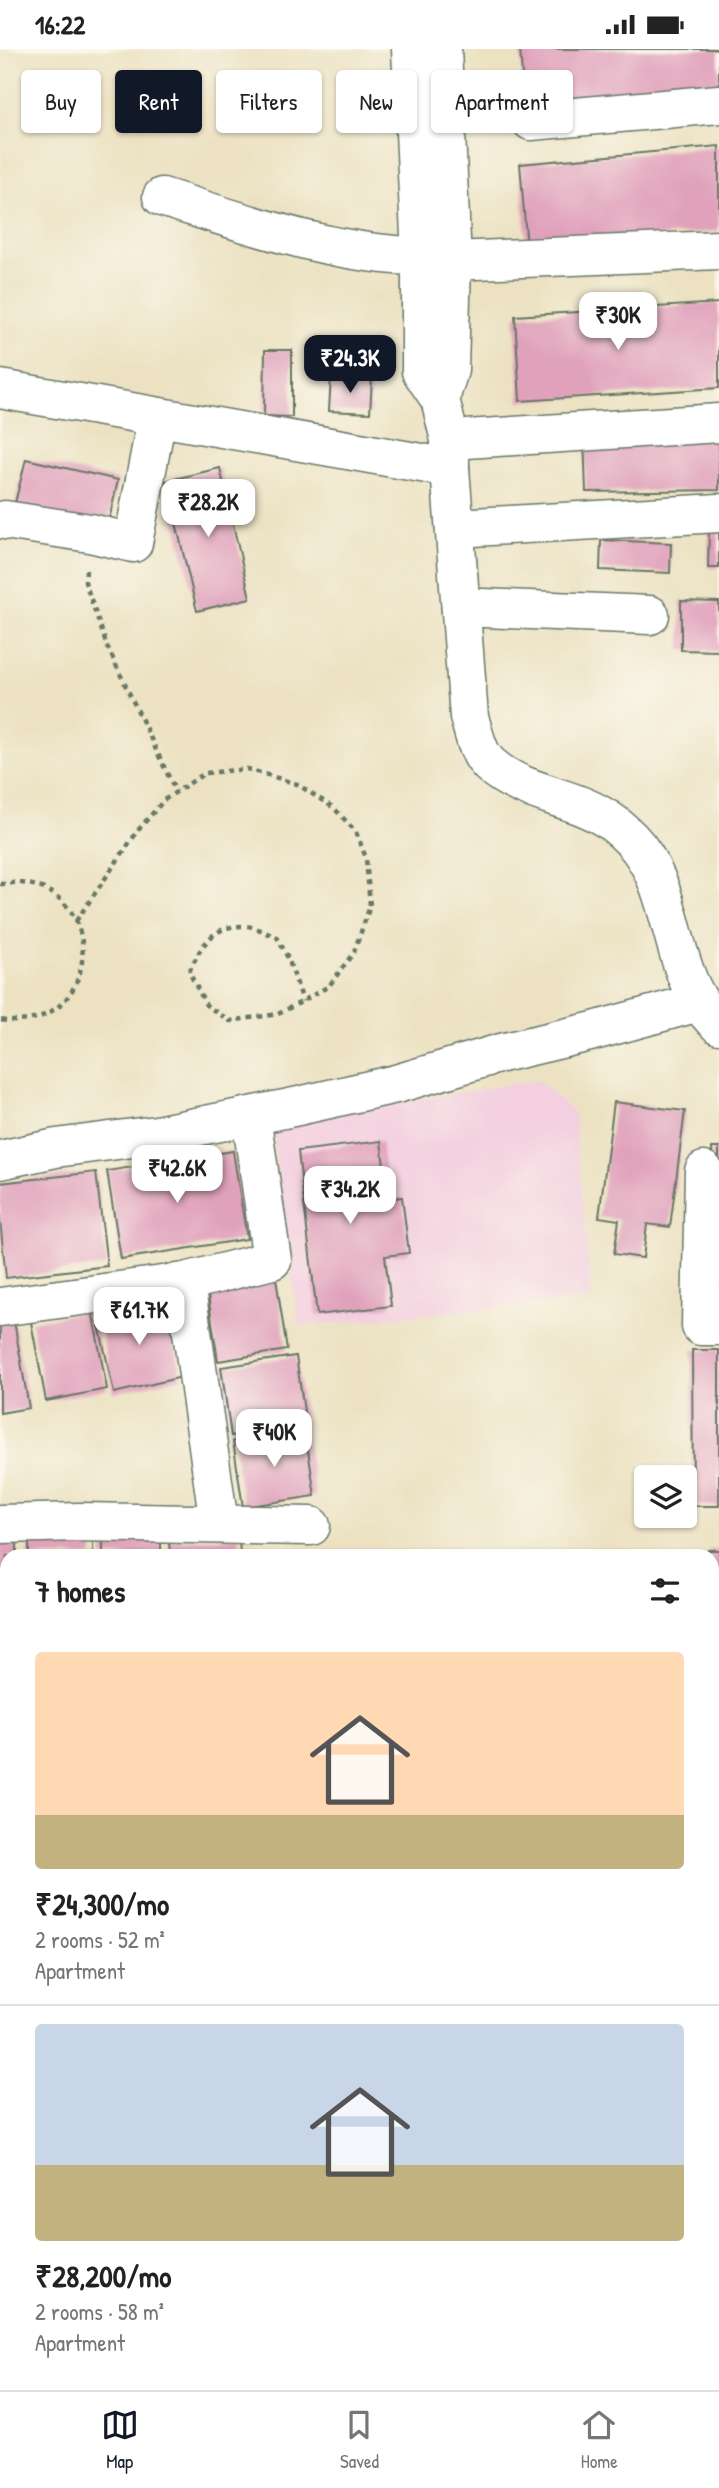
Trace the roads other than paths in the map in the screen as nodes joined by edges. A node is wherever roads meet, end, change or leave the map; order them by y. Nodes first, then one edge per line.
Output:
1 (411, 49) edge
2 (442, 49) edge
3 (719, 104) edge
4 (573, 117) edge
5 (162, 197) dead end
6 (719, 250) edge
7 (436, 258) junction
8 (0, 389) edge
9 (157, 417) junction
10 (719, 423) edge
11 (450, 454) junction
12 (719, 513) edge
13 (5, 520) dead end
14 (455, 528) junction
15 (461, 607) junction
16 (650, 615) dead end
17 (709, 1013) edge
18 (251, 1116) junction
19 (0, 1160) edge
20 (704, 1171) dead end
21 (185, 1282) junction
22 (0, 1307) edge
23 (719, 1326) edge
24 (0, 1524) edge
25 (219, 1524) junction
26 (312, 1526) dead end

1 - 7 street
2 - 7 street
3 - 4 street
5 - 7 street
6 - 7 street
7 - 11 street
8 - 9 street
9 - 11 street
9 - 13 street
10 - 11 street
11 - 14 street
12 - 14 street
14 - 15 street
15 - 16 street
15 - 17 street
17 - 18 street
18 - 19 street
18 - 21 street
20 - 23 street
21 - 22 street
21 - 25 street
24 - 25 street
25 - 26 street

